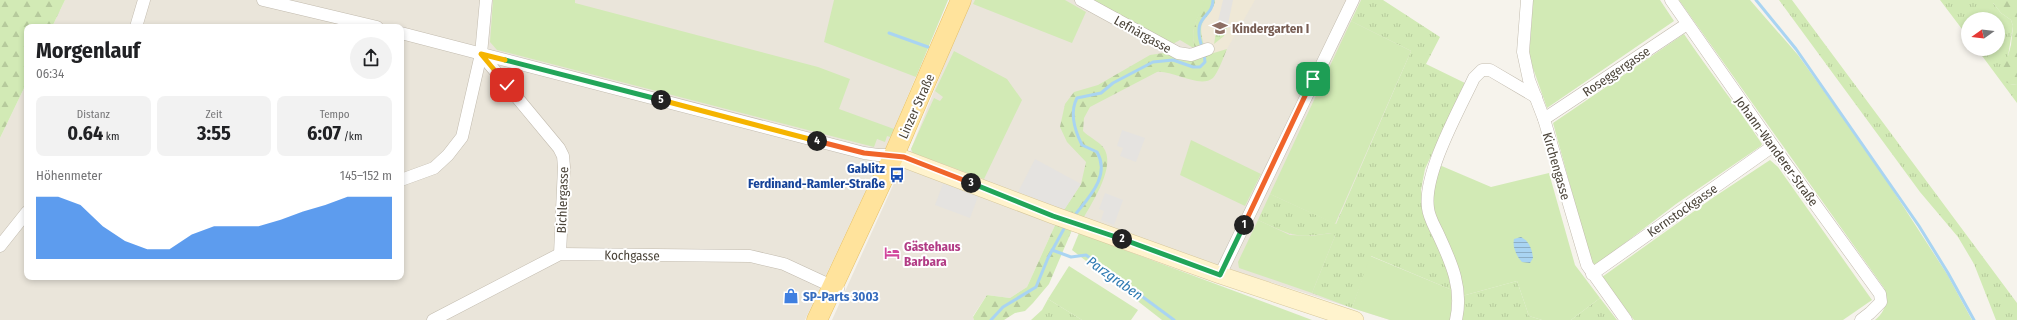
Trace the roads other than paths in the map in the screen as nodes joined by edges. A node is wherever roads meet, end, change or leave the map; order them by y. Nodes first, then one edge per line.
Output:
1 (144, 0) edge
2 (263, 0) edge
3 (486, 0) edge
4 (961, 0) edge
5 (1081, 0) edge
6 (1352, 0) edge
7 (1527, 0) edge
8 (1671, 0) edge
9 (137, 24) edge
10 (364, 24) edge
11 (1687, 24) junction
12 (404, 34) edge
13 (1203, 51) dead end
14 (481, 54) junction
15 (1536, 97) junction
16 (1544, 119) junction
17 (1773, 146) junction
18 (894, 155) junction
19 (404, 179) edge
20 (24, 216) edge
21 (0, 246) edge
22 (560, 254) junction
23 (1592, 274) junction
24 (1220, 275) junction
25 (837, 288) junction
26 (433, 320) edge
27 (818, 320) edge
28 (1355, 320) edge
29 (1456, 320) edge
30 (1626, 320) edge
31 (1861, 320) edge

1 - 9 street
2 - 10 street
3 - 14 street
4 - 18 main road, Linzer Straße
5 - 13 street, Lefnärgasse
6 - 24 street
7 - 15 street, Kirchengasse
8 - 11 street, Johann-Wanderer-Straße
11 - 16 street, Roseggergasse
11 - 17 street, Johann-Wanderer-Straße
12 - 14 street
14 - 18 street
14 - 19 street
14 - 22 street, Bichlergasse
15 - 16 street, Kirchengasse
15 - 29 street
16 - 23 street, Kirchengasse
17 - 23 street, Kernstockgasse
17 - 31 street, Johann-Wanderer-Straße
18 - 24 street
18 - 25 main road, Linzer Straße
20 - 21 street
22 - 25 street, Kochgasse
22 - 26 street, Kochgasse
23 - 30 street, Kirchengasse
24 - 28 street
25 - 27 main road, Linzer Straße

